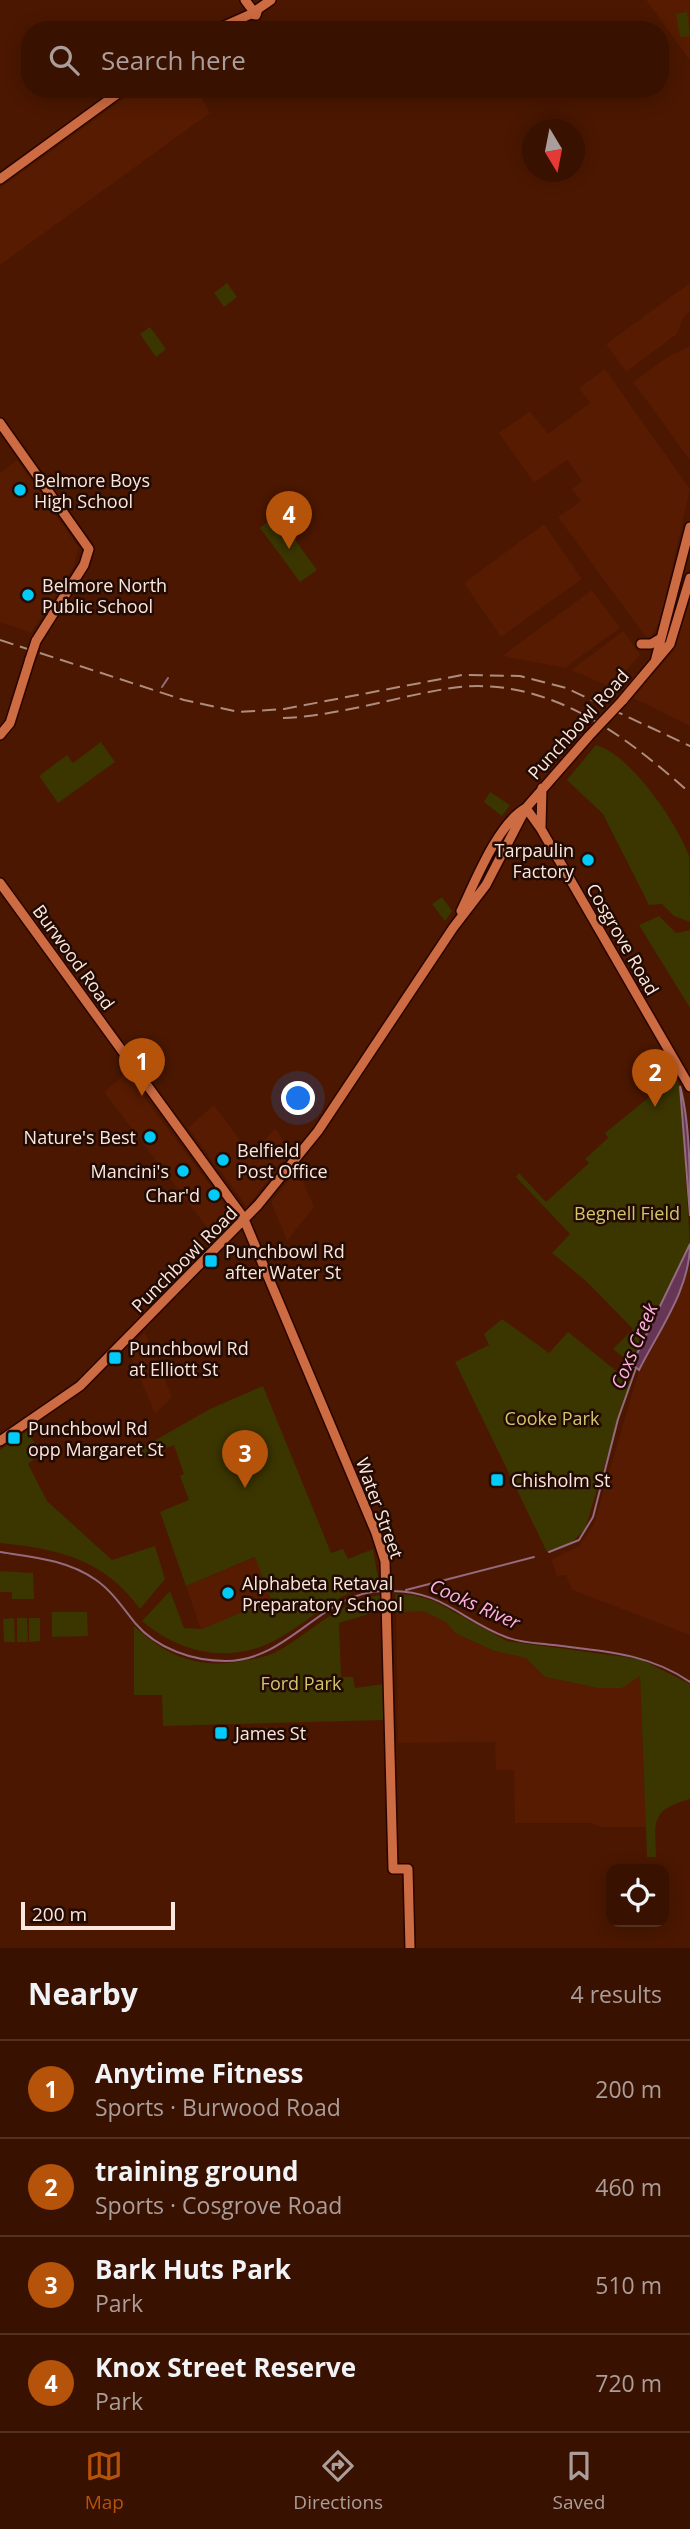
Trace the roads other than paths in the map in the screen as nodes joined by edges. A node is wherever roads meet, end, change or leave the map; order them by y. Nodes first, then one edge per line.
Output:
1 (271, 0) edge
2 (251, 8) edge
3 (228, 21) edge
4 (112, 98) edge
5 (0, 179) edge
6 (0, 424) edge
7 (690, 527) edge
8 (690, 578) edge
9 (662, 638) junction
10 (641, 644) dead end
11 (654, 662) junction
12 (0, 735) edge
13 (545, 783) junction
14 (526, 808) junction
15 (541, 829) junction
16 (0, 883) edge
17 (690, 1087) edge
18 (245, 1220) junction
19 (0, 1441) edge
20 (410, 1948) edge

1 - 2 main road
2 - 3 main road
4 - 5 main road
6 - 12 main road, bridge
7 - 9 main road, Punchbowl Road
8 - 11 main road, Punchbowl Road
9 - 10 main road
9 - 11 main road, Punchbowl Road
11 - 13 main road, Punchbowl Road, bridge
13 - 14 main road, Punchbowl Road
13 - 15 main road
14 - 15 main road, Cosgrove Road
14 - 18 main road, Punchbowl Road
15 - 17 main road, Cosgrove Road
16 - 18 main road, Burwood Road
18 - 19 main road, Punchbowl Road
18 - 20 main road, Water Street

